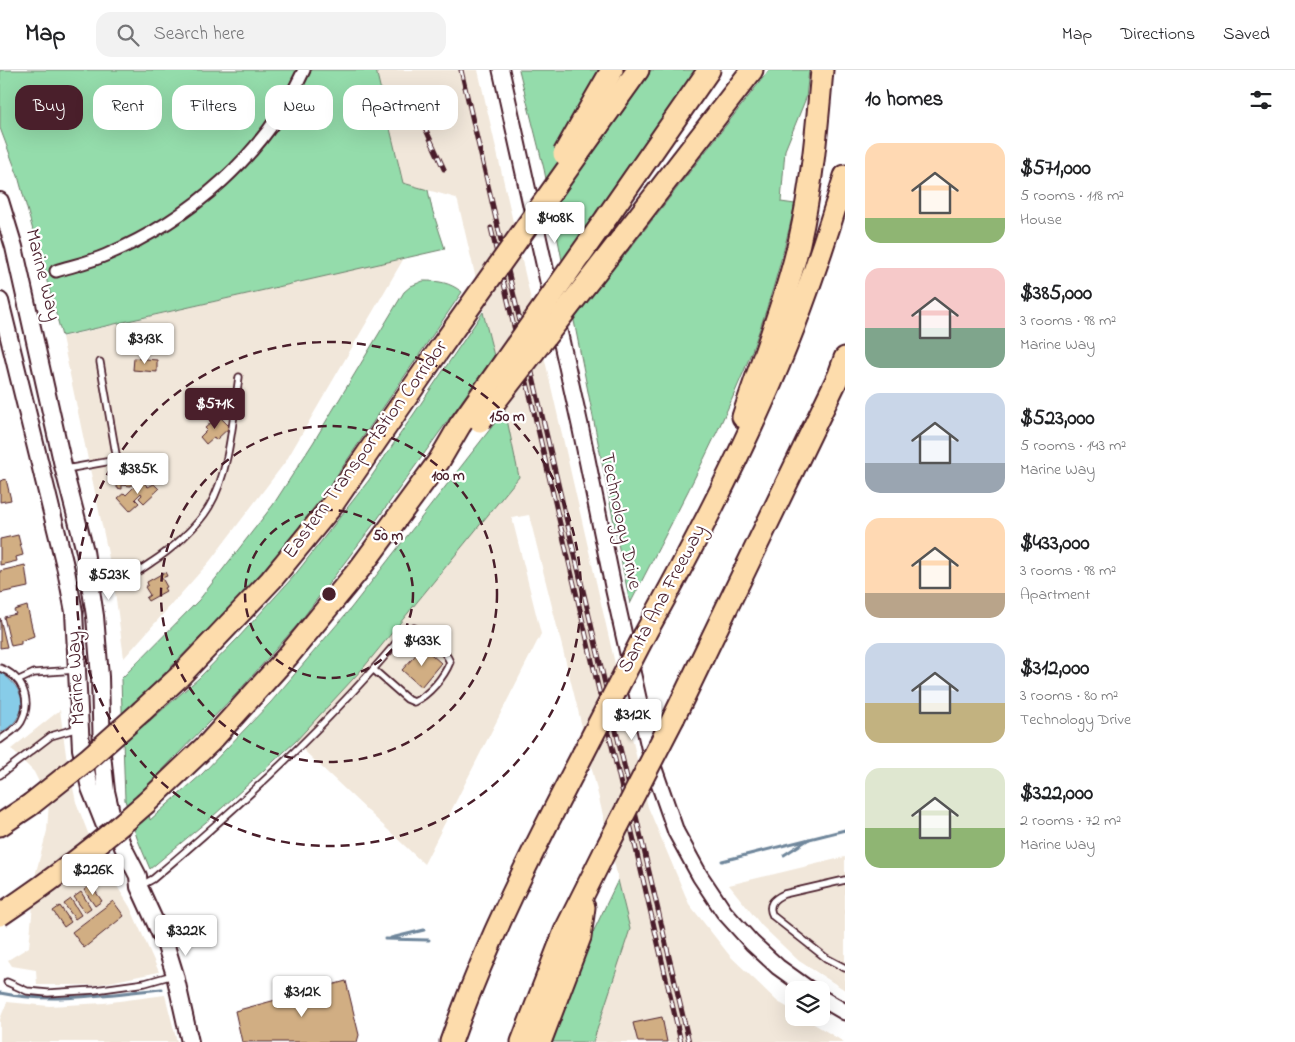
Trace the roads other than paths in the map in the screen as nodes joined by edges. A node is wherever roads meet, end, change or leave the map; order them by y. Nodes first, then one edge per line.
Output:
1 (304, 70) edge
2 (501, 70) edge
3 (612, 70) edge
4 (638, 70) edge
5 (710, 70) edge
6 (752, 70) edge
7 (822, 70) edge
8 (592, 121) junction
9 (845, 176) edge
10 (0, 201) edge
11 (56, 272) dead end
12 (27, 304) junction
13 (1, 306) edge
14 (31, 321) junction
15 (3, 328) edge
16 (100, 362) dead end
17 (843, 366) edge
18 (239, 377) dead end
19 (464, 431) junction
20 (64, 470) junction
21 (710, 511) junction
22 (91, 589) junction
23 (0, 668) edge
24 (77, 670) junction
25 (374, 670) junction
26 (19, 680) junction
27 (80, 727) junction
28 (0, 740) edge
29 (0, 775) edge
30 (0, 825) edge
31 (845, 880) edge
32 (140, 887) junction
33 (587, 887) junction
34 (0, 915) edge
35 (845, 968) edge
36 (175, 975) junction
37 (797, 981) edge
38 (8, 982) dead end
39 (830, 1003) edge
40 (845, 1012) edge
41 (190, 1042) edge
42 (451, 1042) edge
43 (522, 1042) edge
44 (540, 1042) edge

1 - 11 street
2 - 37 street, Technology Drive
3 - 8 highway
4 - 8 highway, Eastern Transportation Corridor
5 - 19 highway, bridge
6 - 19 highway, bridge
7 - 21 highway
8 - 30 highway, Eastern Transportation Corridor, bridge
9 - 21 highway, Santa Ana Freeway
10 - 12 main road, Marine Way
12 - 13 main road
12 - 14 main road, Marine Way
13 - 15 main road, Marine Way
14 - 15 main road
14 - 20 main road, Marine Way
15 - 24 main road, Marine Way
16 - 20 lane
17 - 33 highway, bridge
18 - 22 lane
19 - 34 highway, bridge
20 - 22 main road, Marine Way
21 - 42 highway, Santa Ana Freeway, bridge
22 - 32 main road, Marine Way
23 - 26 lane
24 - 26 lane
24 - 27 main road, Marine Way
25 - 25 lane
25 - 32 lane
26 - 28 lane
27 - 29 lane
27 - 32 main road, Marine Way
31 - 35 lane
32 - 36 main road, Marine Way
33 - 43 highway
33 - 44 highway
36 - 38 lane
36 - 41 main road, Marine Way
39 - 40 street

